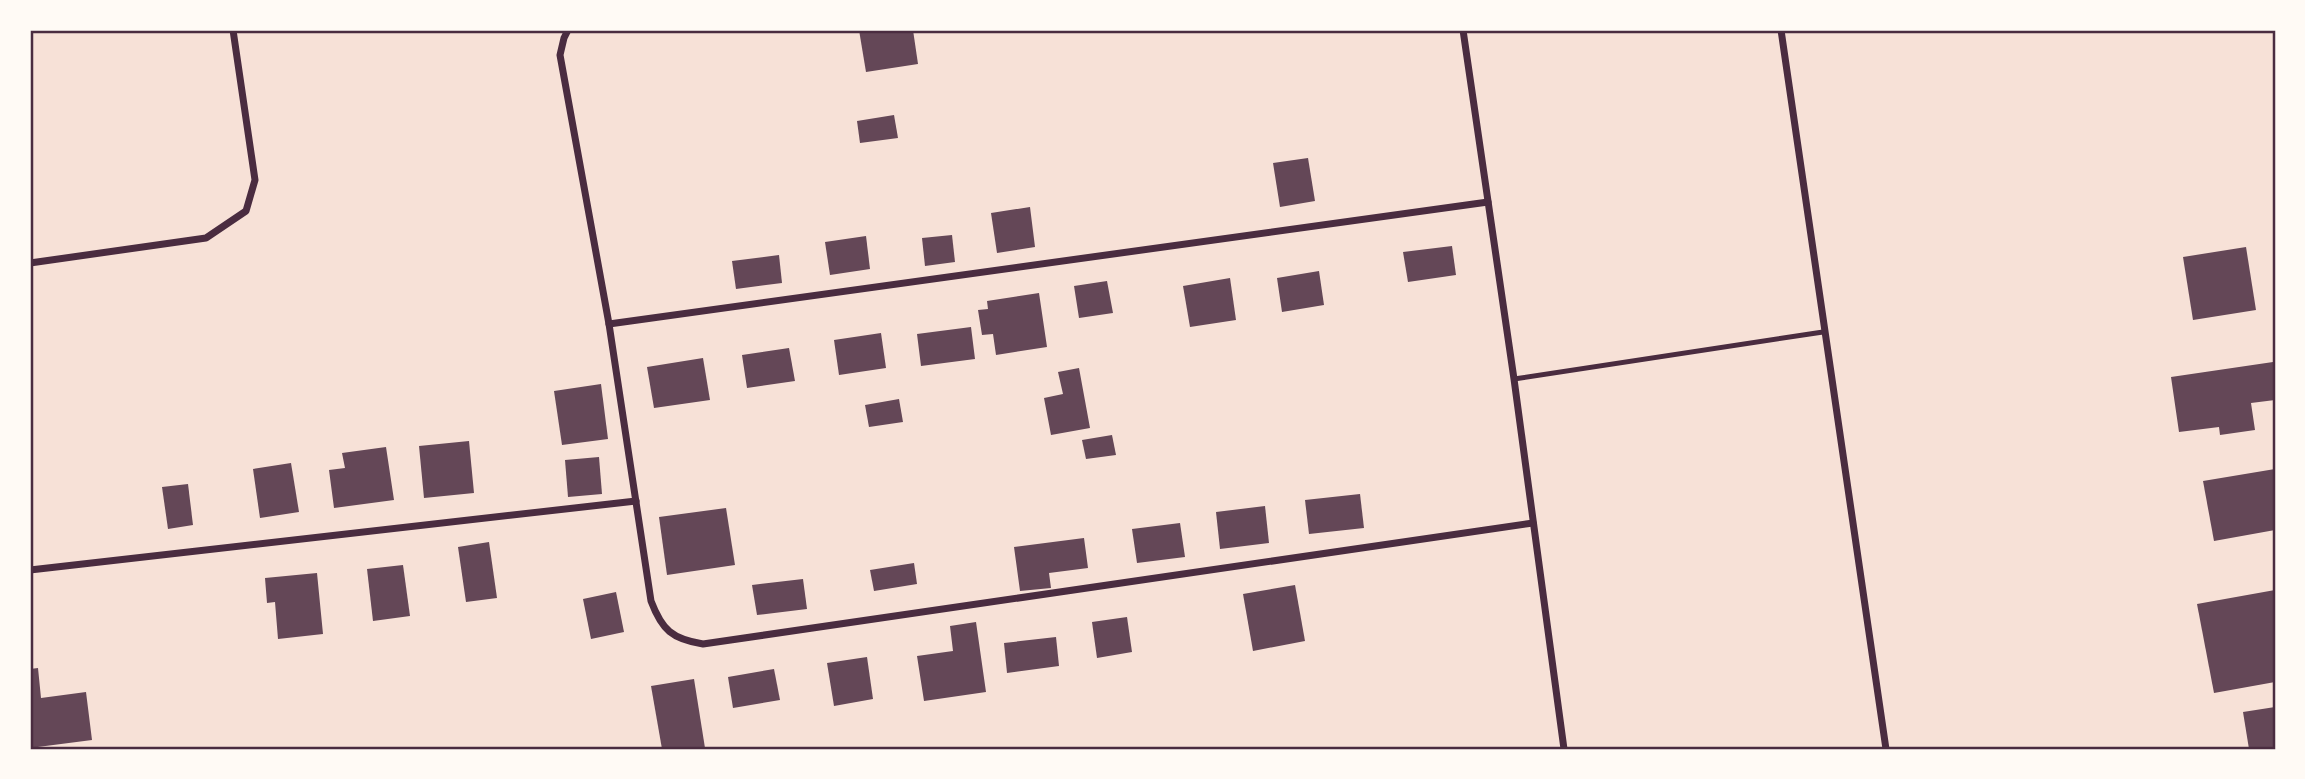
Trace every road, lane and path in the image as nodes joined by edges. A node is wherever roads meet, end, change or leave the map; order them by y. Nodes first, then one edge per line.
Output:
1 (233, 30) edge
2 (568, 30) edge
3 (1463, 30) edge
4 (1780, 30) edge
5 (1488, 202) junction
6 (30, 263) edge
7 (609, 324) junction
8 (1823, 332) junction
9 (1514, 379) junction
10 (636, 502) junction
11 (1533, 523) junction
12 (30, 570) edge
13 (1564, 749) edge
14 (1886, 749) edge

1 - 6 street
2 - 7 street
3 - 5 street
4 - 8 street
5 - 7 street
5 - 9 street
7 - 10 street
8 - 9 lane
8 - 14 street
9 - 11 street
10 - 11 street
10 - 12 street
11 - 13 street

